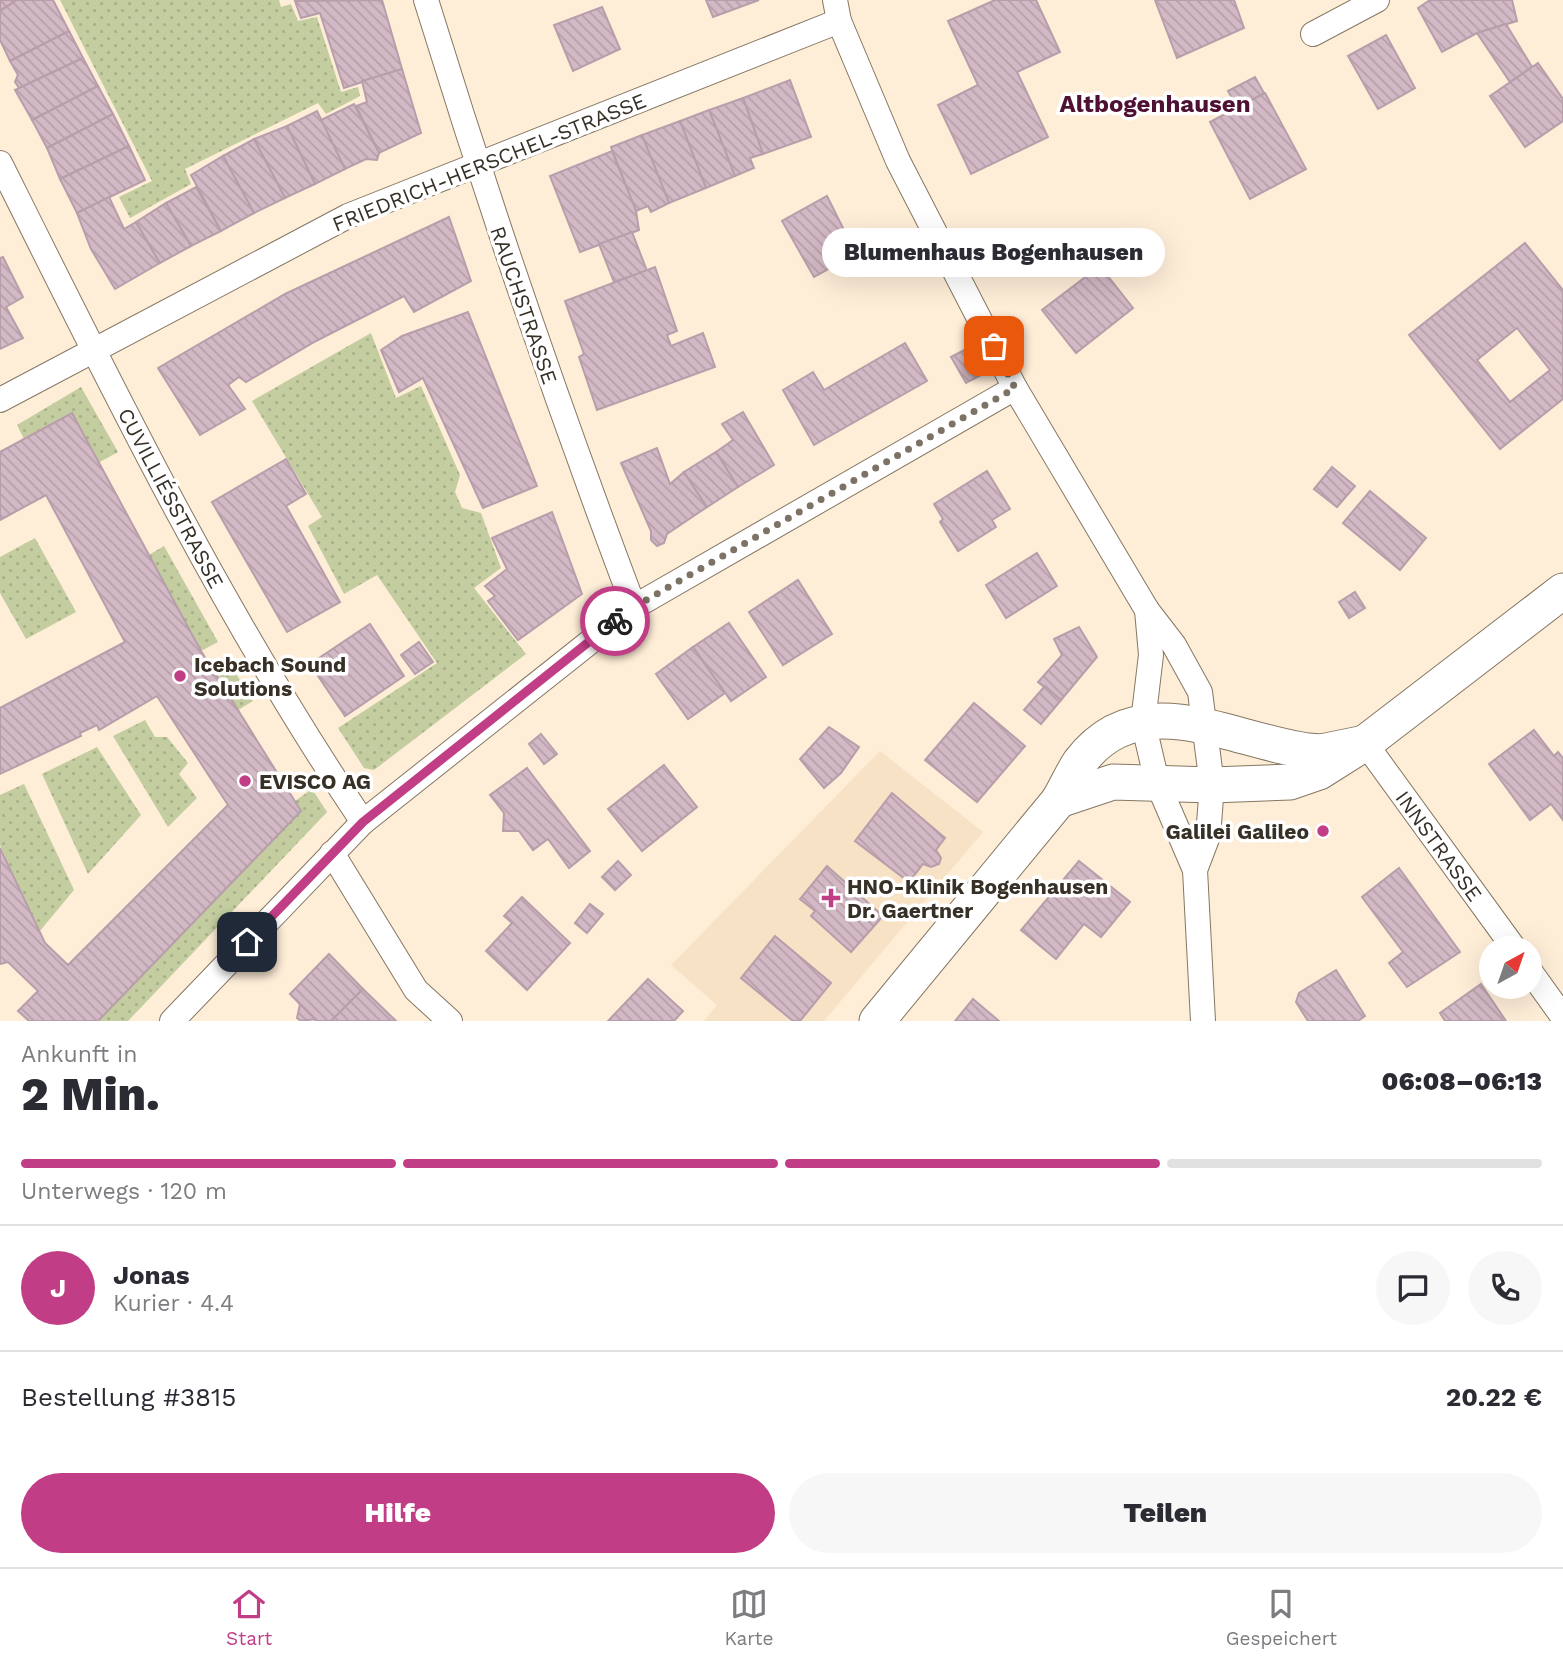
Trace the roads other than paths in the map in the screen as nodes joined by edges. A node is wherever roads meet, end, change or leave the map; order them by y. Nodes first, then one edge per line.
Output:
1 (426, 0) edge
2 (1377, 0) edge
3 (837, 10) edge
4 (1313, 34) dead end
5 (0, 163) edge
6 (476, 164) junction
7 (93, 352) junction
8 (1015, 388) junction
9 (0, 400) edge
10 (1563, 591) edge
11 (634, 607) junction
12 (1147, 610) junction
13 (1143, 722) junction
14 (1207, 727) junction
15 (1365, 743) junction
16 (1157, 782) junction
17 (1212, 785) junction
18 (1059, 800) junction
19 (363, 822) junction
20 (332, 853) junction
21 (1195, 870) junction
22 (1505, 936) edge
23 (1542, 988) edge
24 (1563, 1017) edge
25 (172, 1021) edge
26 (450, 1021) edge
27 (877, 1021) edge
28 (1203, 1021) edge

1 - 6 street, RAUCHSTRASSE
2 - 4 street
3 - 6 street, FRIEDRICH-HERSCHEL-STRASSE
3 - 8 street
5 - 7 street, CUVILLIÉSSTRASSE
6 - 7 street, FRIEDRICH-HERSCHEL-STRASSE
6 - 11 street, RAUCHSTRASSE
7 - 9 street, FRIEDRICH-HERSCHEL-STRASSE
7 - 19 street, CUVILLIÉSSTRASSE
8 - 11 street
8 - 12 street
10 - 15 street
11 - 19 street
12 - 13 street
12 - 14 street
13 - 14 street
13 - 16 street
13 - 18 street
14 - 15 street
14 - 17 street
15 - 17 street
15 - 22 street, INNSTRASSE
16 - 17 street
16 - 18 street
16 - 21 street
17 - 21 street
18 - 27 street
19 - 20 street
20 - 25 street
20 - 26 street
21 - 28 street
23 - 24 street

